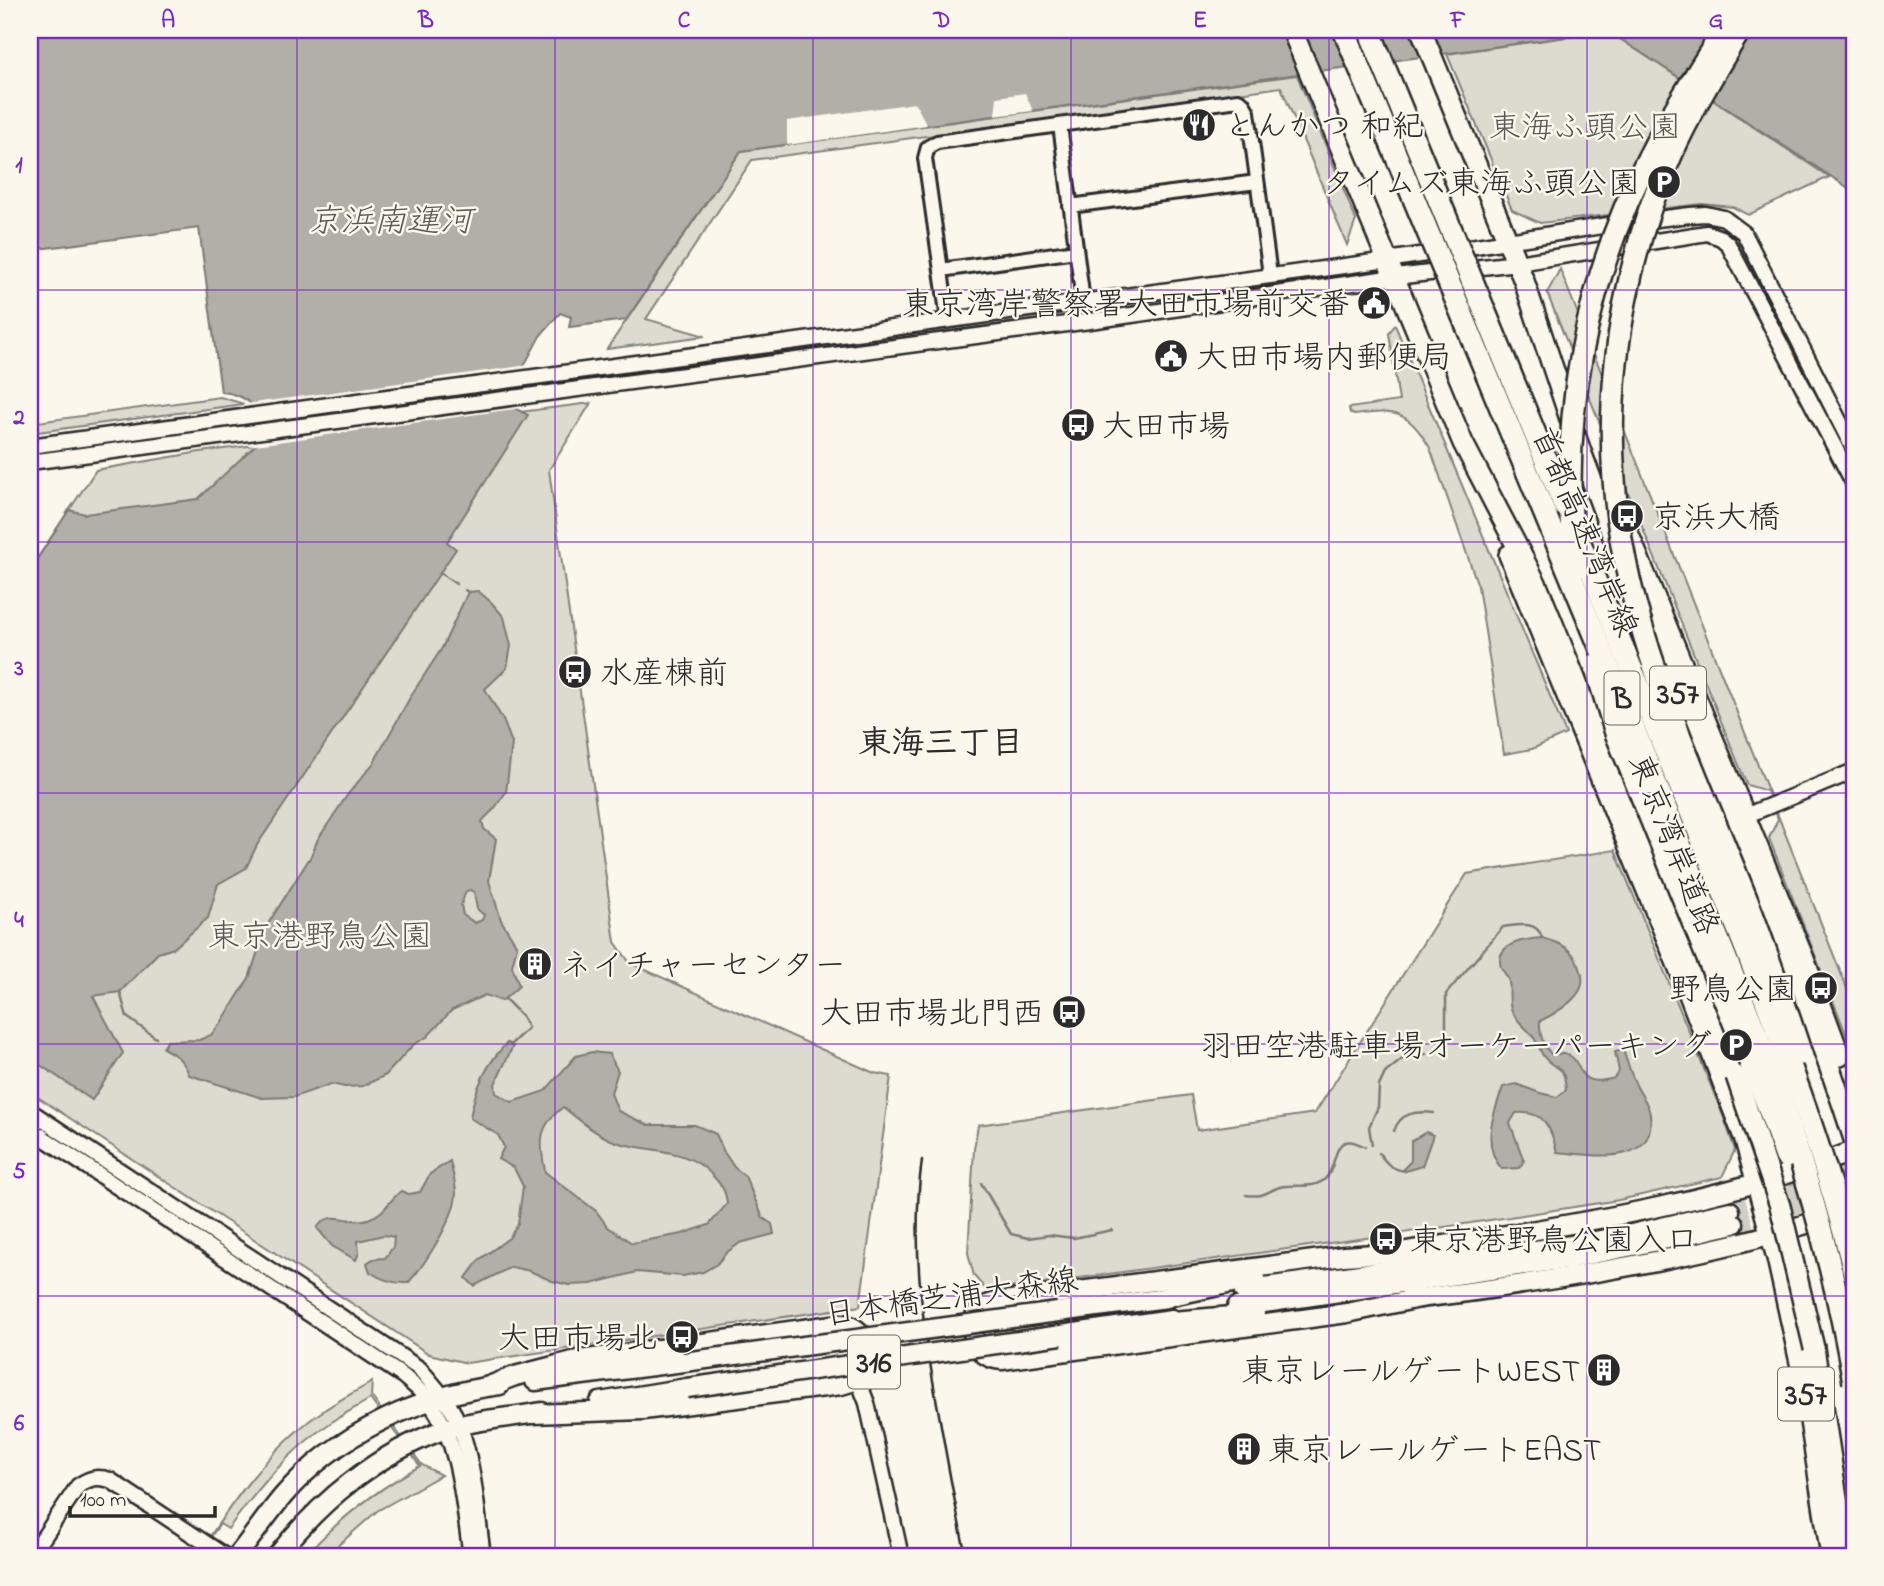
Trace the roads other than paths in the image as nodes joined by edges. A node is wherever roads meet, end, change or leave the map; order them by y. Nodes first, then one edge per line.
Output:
1 (1292, 30) edge
2 (1344, 30) edge
3 (1369, 30) edge
4 (1421, 30) edge
5 (1724, 30) edge
6 (1741, 30) edge
7 (1059, 125) junction
8 (1257, 182) junction
9 (1070, 206) junction
10 (1508, 241) junction
11 (1076, 251) junction
12 (1517, 263) junction
13 (1392, 268) junction
14 (941, 270) junction
15 (1270, 275) junction
16 (1083, 301) junction
17 (947, 320) junction
18 (1544, 335) junction
19 (30, 446) edge
20 (1854, 450) edge
21 (30, 462) edge
22 (1854, 484) edge
23 (1486, 486) junction
24 (1854, 771) edge
25 (1745, 816) junction
26 (1854, 1097) edge
27 (30, 1111) edge
28 (30, 1129) edge
29 (1854, 1139) edge
30 (1854, 1151) edge
31 (1758, 1184) junction
32 (1854, 1208) edge
33 (1854, 1230) edge
34 (1771, 1234) junction
35 (1405, 1252) junction
36 (1854, 1272) edge
37 (1158, 1298) junction
38 (1420, 1298) junction
39 (1161, 1322) junction
40 (858, 1380) junction
41 (1854, 1384) edge
42 (489, 1386) junction
43 (435, 1397) junction
44 (533, 1414) junction
45 (453, 1427) junction
46 (31, 1556) edge
47 (225, 1556) edge
48 (237, 1556) edge
49 (277, 1556) edge
50 (471, 1556) edge
51 (484, 1556) edge
52 (901, 1556) edge
53 (1831, 1556) edge
54 (1846, 1556) edge

1 - 13 highway, 東京湾岸道路 / 357
2 - 41 highway, 首都高速湾岸線 / B, bridge
3 - 36 highway, 首都高速湾岸線 / B, bridge
4 - 10 highway, 東京湾岸道路 / 357
5 - 41 highway, B, bridge
6 - 33 highway, B, bridge
7 - 8 street
7 - 9 street
7 - 14 street
8 - 9 street
8 - 15 street
9 - 11 street
10 - 12 highway, 東京湾岸道路 / 357
10 - 13 street
10 - 20 street
11 - 14 street
11 - 16 street
12 - 13 street
12 - 18 highway, 東京湾岸道路 / 357
12 - 22 street
13 - 15 street
13 - 21 street
13 - 23 highway, 東京湾岸道路 / 357
14 - 17 street
15 - 16 street
16 - 17 street
17 - 19 street
18 - 25 highway, 東京湾岸道路 / 357
18 - 29 highway, 東京湾岸道路 / 357
23 - 31 highway, 357
23 - 54 highway, 東京湾岸道路 / 357, bridge
24 - 25 street
25 - 26 highway, 357
27 - 43 street
28 - 43 street
30 - 31 main road
31 - 34 highway, 357
31 - 35 main road, 316
32 - 34 main road, 316
34 - 38 main road, 316
34 - 53 highway, 357
35 - 37 main road, 316
35 - 38 main road
37 - 39 main road, 日本橋芝浦大森線 / 316
37 - 42 main road, 日本橋芝浦大森線 / 316, bridge
38 - 39 main road, 316
39 - 44 main road, 日本橋芝浦大森線 / 316, bridge
40 - 42 main road
40 - 44 main road
40 - 52 street
42 - 43 main road, 日本橋芝浦大森線 / 316
43 - 45 street
43 - 48 main road, 日本橋芝浦大森線 / 316
44 - 45 main road, 日本橋芝浦大森線 / 316
45 - 49 main road, 日本橋芝浦大森線 / 316
45 - 50 street
45 - 51 street
46 - 47 street

